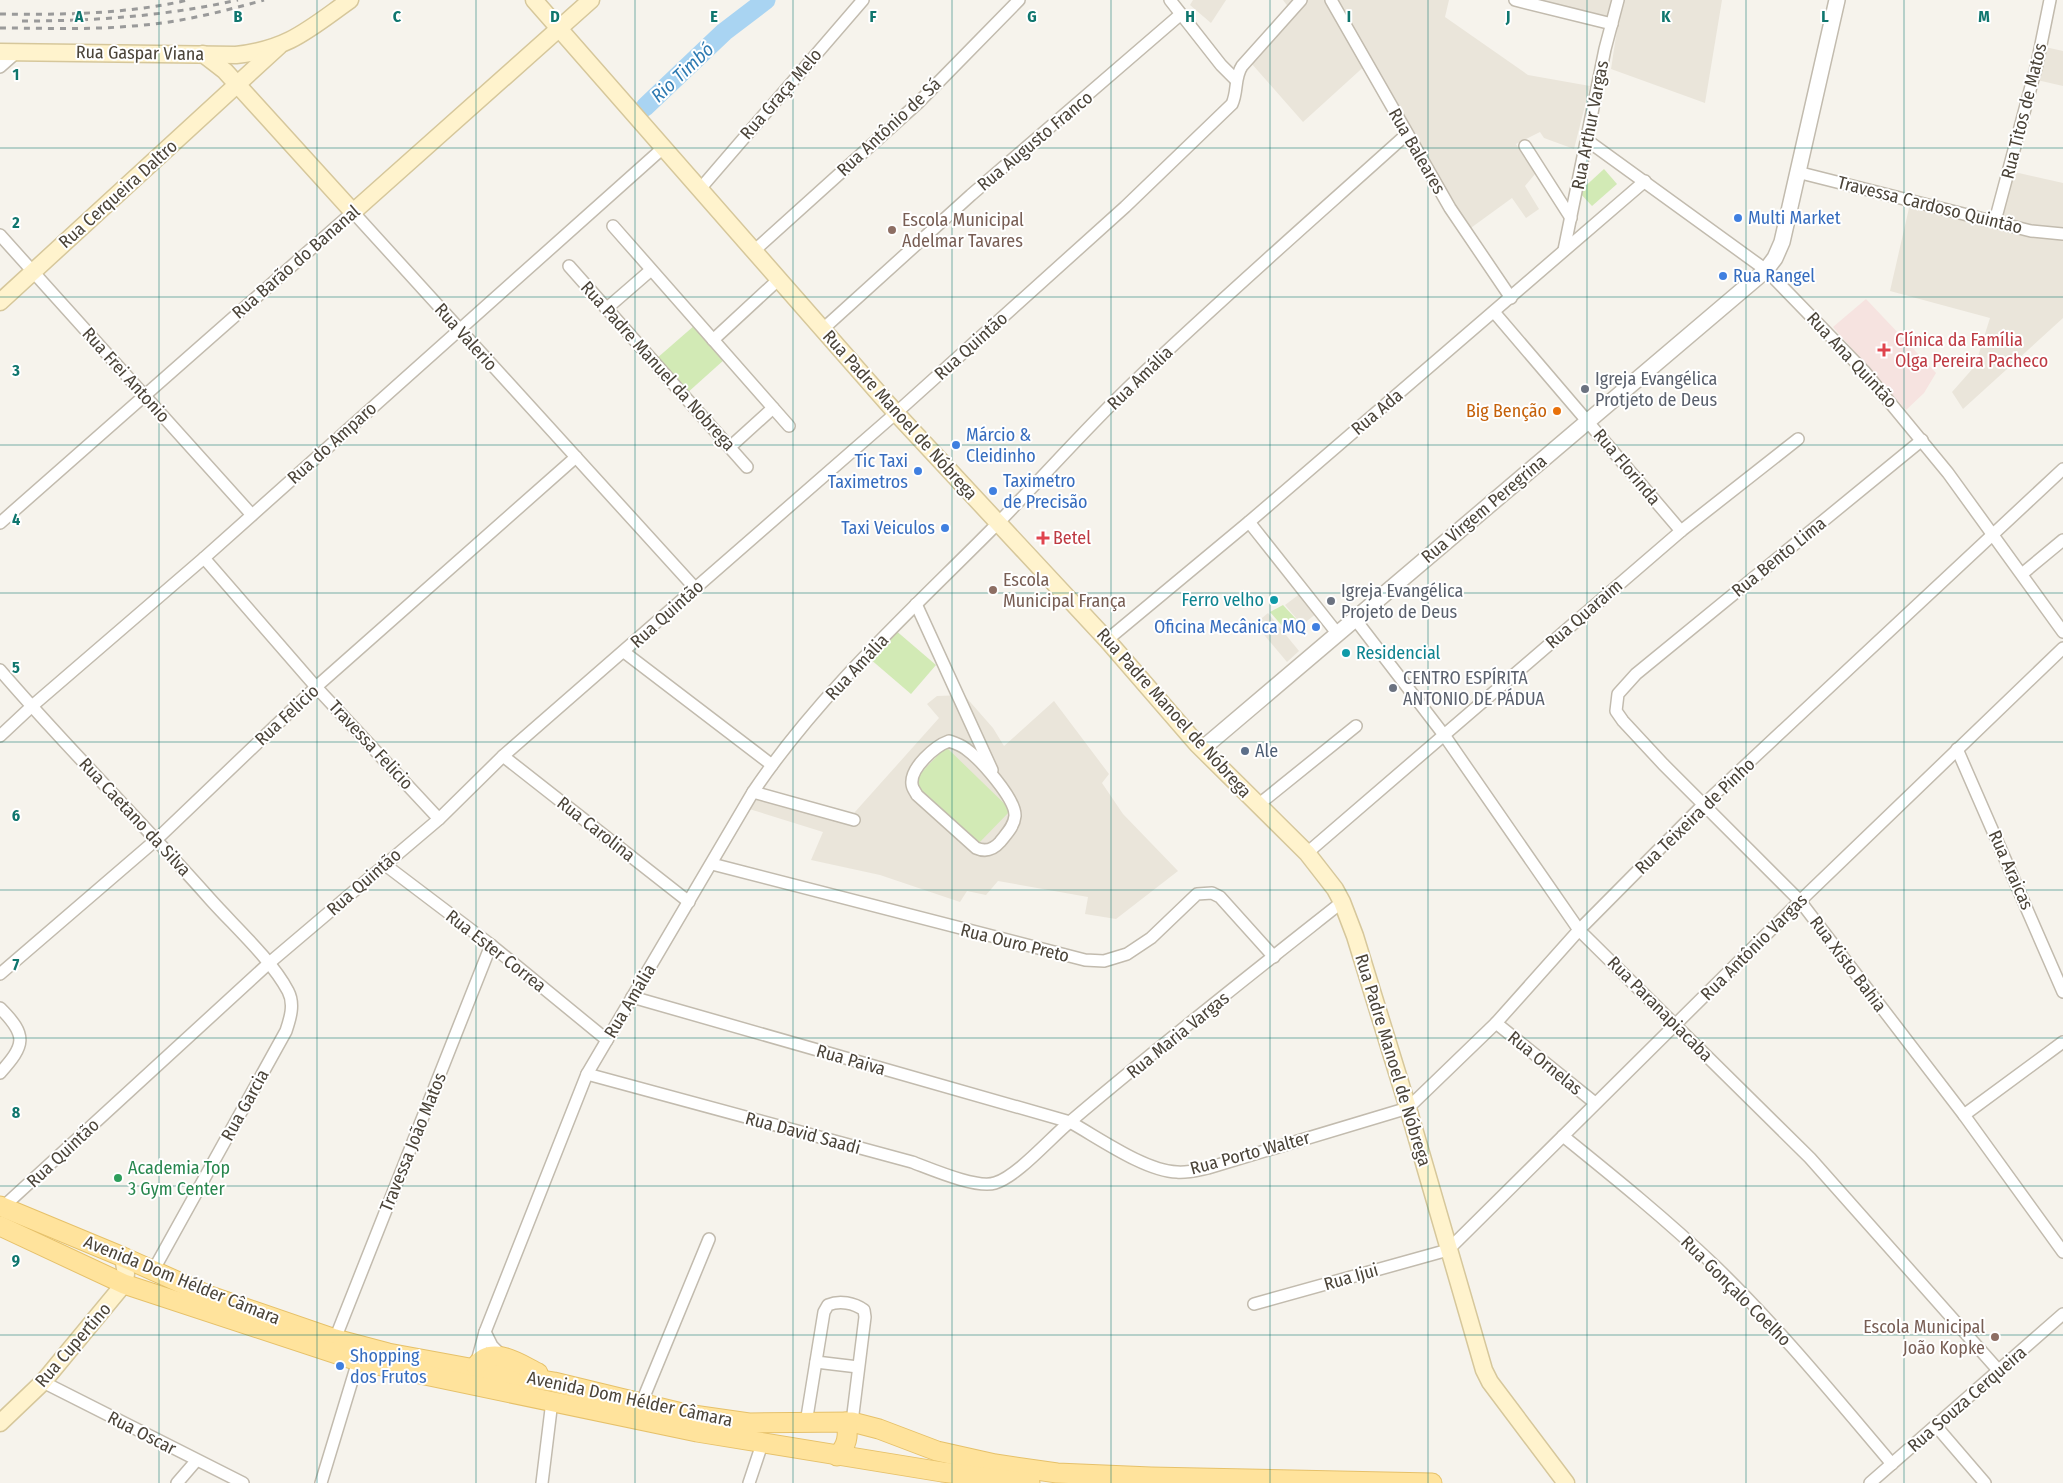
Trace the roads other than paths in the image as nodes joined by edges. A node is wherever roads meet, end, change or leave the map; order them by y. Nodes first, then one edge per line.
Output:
1 (350, 0) edge
2 (534, 0) edge
3 (591, 0) edge
4 (863, 0) edge
5 (1020, 0) edge
6 (1170, 0) edge
7 (1301, 0) edge
8 (1330, 0) edge
9 (1515, 0) edge
10 (1618, 0) edge
11 (1837, 0) edge
12 (2050, 0) edge
13 (1182, 14) junction
14 (1612, 24) junction
15 (559, 28) junction
16 (279, 46) junction
17 (0, 52) edge
18 (17, 52) junction
19 (203, 54) junction
20 (0, 67) edge
21 (1236, 80) junction
22 (237, 86) junction
23 (1407, 134) junction
24 (1588, 141) junction
25 (1525, 146) dead end
26 (663, 148) junction
27 (1797, 172) junction
28 (1645, 182) junction
29 (700, 189) junction
30 (353, 212) junction
31 (1571, 218) junction
32 (1995, 221) junction
33 (613, 226) dead end
34 (2063, 234) edge
35 (0, 235) edge
36 (755, 250) junction
37 (1564, 250) junction
38 (569, 266) dead end
39 (651, 270) junction
40 (1766, 270) junction
41 (33, 272) junction
42 (780, 279) junction
43 (1511, 298) junction
44 (0, 302) edge
45 (606, 309) junction
46 (1494, 312) junction
47 (459, 328) junction
48 (823, 329) junction
49 (713, 340) junction
50 (144, 395) junction
51 (773, 408) junction
52 (896, 413) junction
53 (1588, 421) junction
54 (789, 426) dead end
55 (1798, 439) dead end
56 (1922, 440) junction
57 (730, 447) junction
58 (576, 457) junction
59 (747, 467) dead end
60 (2063, 468) edge
61 (252, 515) junction
62 (1249, 522) junction
63 (0, 523) edge
64 (998, 523) junction
65 (1681, 531) junction
66 (1993, 536) junction
67 (2063, 540) edge
68 (204, 558) junction
69 (2022, 574) junction
70 (695, 588) junction
71 (916, 604) junction
72 (1355, 619) junction
73 (2063, 632) edge
74 (1337, 634) junction
75 (1107, 640) junction
76 (2063, 648) edge
77 (624, 652) junction
78 (0, 670) edge
79 (1636, 674) joint
80 (316, 687) junction
81 (32, 707) junction
82 (1356, 726) dead end
83 (1444, 735) junction
84 (0, 736) edge
85 (1202, 749) junction
86 (1957, 749) junction
87 (503, 756) junction
88 (772, 765) junction
89 (998, 783) junction
90 (754, 792) junction
91 (1258, 805) junction
92 (1703, 805) junction
93 (438, 818) junction
94 (854, 820) dead end
95 (157, 839) junction
96 (1307, 854) junction
97 (384, 864) junction
98 (712, 864) junction
99 (1800, 901) junction
100 (689, 902) junction
101 (1342, 902) junction
102 (1579, 930) junction
103 (491, 945) junction
104 (1274, 957) junction
105 (268, 964) junction
106 (0, 974) edge
107 (2063, 992) edge
108 (632, 997) junction
109 (0, 1008) edge
110 (1496, 1023) junction
111 (1675, 1024) junction
112 (607, 1040) junction
113 (2063, 1042) edge
114 (0, 1073) edge
115 (587, 1074) junction
116 (1595, 1103) junction
117 (1408, 1108) junction
118 (1964, 1115) junction
119 (1070, 1122) junction
120 (1563, 1136) junction
121 (1016, 1171) joint
122 (2, 1206) edge
123 (0, 1226) edge
124 (709, 1239) dead end
125 (1448, 1250) junction
126 (2063, 1252) edge
127 (123, 1256) junction
128 (153, 1271) junction
129 (124, 1284) junction
130 (1254, 1304) dead end
131 (2063, 1314) edge
132 (485, 1332) junction
133 (335, 1339) junction
134 (502, 1356) junction
135 (358, 1361) junction
136 (816, 1362) junction
137 (858, 1367) junction
138 (1999, 1371) junction
139 (474, 1373) junction
140 (43, 1382) junction
141 (554, 1382) junction
142 (552, 1401) junction
143 (641, 1404) junction
144 (849, 1422) junction
145 (0, 1423) edge
146 (806, 1423) junction
147 (1936, 1426) junction
148 (762, 1444) junction
149 (837, 1456) junction
150 (196, 1461) junction
151 (1892, 1464) junction
152 (940, 1477) edge
153 (1559, 1479) edge
154 (1185, 1480) edge
155 (177, 1483) edge
156 (243, 1483) edge
157 (321, 1483) edge
158 (542, 1483) edge
159 (749, 1483) edge
160 (1030, 1483) edge
161 (1432, 1483) edge
162 (1870, 1483) edge
163 (1985, 1483) edge

1 - 16 main road
2 - 15 main road, Rua Padre Manoel de Nóbrega
3 - 15 main road, Rua Barão do Bananal
4 - 29 street, Rua Graça Melo
5 - 36 street, Rua Antônio de Sá
6 - 13 street
7 - 21 street, Rua Quintão
8 - 23 street, Rua Baleares
9 - 14 street
10 - 14 street, Rua Arthur Vargas
11 - 27 street, Rua Virgem Peregrina
12 - 32 street, Rua Titos de Matos
13 - 21 street
13 - 48 street, Rua Augusto Franco
14 - 24 street, Rua Arthur Vargas
15 - 26 main road, Rua Padre Manoel de Nóbrega
15 - 30 main road, Rua Barão do Bananal
16 - 19 main road, Rua Gaspar Viana
16 - 22 main road, Rua Cerqueira Daltro
17 - 18 main road, Rua Gaspar Viana
18 - 19 main road, Rua Gaspar Viana
18 - 20 street
19 - 22 main road
21 - 52 street, Rua Quintão
22 - 30 main road, Rua Valerio
22 - 41 main road, Rua Cerqueira Daltro
23 - 43 street, Rua Baleares
23 - 64 street, Rua Amália
24 - 28 street, Rua Ana Quintão
24 - 31 street, Rua Arthur Vargas
25 - 31 street
26 - 29 main road, Rua Padre Manoel de Nóbrega
26 - 47 street, Rua do Amparo
27 - 32 street, Travessa Cardoso Quintão
27 - 40 street, Rua Virgem Peregrina
28 - 37 street, Rua Ada
28 - 40 street, Rua Ana Quintão
29 - 36 main road, Rua Padre Manoel de Nóbrega
30 - 47 street, Rua Valerio
30 - 50 street, Rua Barão do Bananal
31 - 37 street, Rua Arthur Vargas
32 - 34 street, Travessa Cardoso Quintão
33 - 39 street
35 - 41 street, Rua Frei Antonio
36 - 42 main road, Rua Padre Manoel de Nóbrega
37 - 43 street, Rua Ada
38 - 45 street, Rua Padre Manuel da Nobrega
39 - 45 street
39 - 49 street
40 - 53 street, Rua Virgem Peregrina
40 - 56 street, Rua Ana Quintão
41 - 44 main road, Rua Cerqueira Daltro
41 - 50 street, Rua Frei Antonio
42 - 48 main road, Rua Padre Manoel de Nóbrega
42 - 49 street
43 - 46 street, Rua Ada
45 - 57 street, Rua Padre Manuel da Nobrega
46 - 53 street, Rua Florinda
46 - 62 street, Rua Ada
47 - 58 street, Rua Valerio
47 - 61 street, Rua do Amparo
48 - 52 main road, Rua Padre Manoel de Nóbrega
49 - 51 street
50 - 61 street, Rua Frei Antonio
50 - 63 street, Rua Barão do Bananal
51 - 54 street
51 - 57 street
52 - 64 main road, Rua Padre Manoel de Nóbrega
52 - 70 street, Rua Quintão
53 - 65 street, Rua Florinda
53 - 72 street, Rua Virgem Peregrina
55 - 65 street, Rua Quaraim
56 - 66 street, Rua Ana Quintão
56 - 79 street, Rua Bento Lima
57 - 59 street, Rua Padre Manuel da Nobrega
58 - 70 street, Rua Valerio
58 - 80 street, Rua Felicio
60 - 66 street, Rua Teixeira de Pinho
61 - 68 street, Rua do Amparo
62 - 74 street
62 - 75 street, Rua Ada
64 - 71 street, Rua Amália
64 - 75 main road, Rua Padre Manoel de Nóbrega
65 - 83 street, Rua Quaraim
66 - 69 street, Rua Ana Quintão
66 - 92 street, Rua Teixeira de Pinho
67 - 69 street
68 - 80 street, Travessa Felicio
68 - 81 street, Rua do Amparo
69 - 73 street, Rua Ana Quintão
70 - 77 street, Rua Quintão
71 - 88 street, Rua Amália
71 - 89 street
72 - 74 street, Rua Virgem Peregrina
72 - 83 street, Rua Paranapiacaba
74 - 85 street, Rua Virgem Peregrina
75 - 85 main road, Rua Padre Manoel de Nóbrega
76 - 86 street, Rua Antônio Vargas
77 - 87 street, Rua Quintão
77 - 88 street
78 - 81 street, Rua Caetano da Silva
79 - 92 street, Rua Xisto Bahia
80 - 93 street, Travessa Felicio
80 - 95 street, Rua Felicio
81 - 84 street, Rua do Amparo
81 - 95 street, Rua Caetano da Silva
82 - 91 street
83 - 96 street, Rua Quaraim
83 - 102 street, Rua Paranapiacaba
85 - 91 main road, Rua Padre Manoel de Nóbrega
86 - 99 street, Rua Antônio Vargas
86 - 107 street, Rua Araicas
87 - 93 street, Rua Quintão
87 - 100 street, Rua Carolina
88 - 90 street, Rua Amália
89 - 89 street
90 - 94 street
90 - 98 street, Rua Amália
91 - 96 main road, Rua Padre Manoel de Nóbrega
92 - 99 street, Rua Xisto Bahia
92 - 102 street, Rua Teixeira de Pinho
93 - 97 street, Rua Quintão
95 - 105 street, Rua Caetano da Silva
95 - 106 street, Rua Felicio
96 - 101 main road, Rua Padre Manoel de Nóbrega
97 - 103 street, Rua Ester Correa
97 - 105 street, Rua Quintão
98 - 100 street, Rua Amália
98 - 104 street, Rua Ouro Preto
99 - 111 street, Rua Antônio Vargas
99 - 118 street, Rua Xisto Bahia
100 - 108 street, Rua Amália
101 - 104 street, Rua Maria Vargas
101 - 117 main road, Rua Padre Manoel de Nóbrega
102 - 110 street, Rua Teixeira de Pinho
102 - 111 street, Rua Paranapiacaba
103 - 112 street, Rua Ester Correa
103 - 133 street, Travessa João Matos
104 - 119 street, Rua Maria Vargas
105 - 122 street, Rua Quintão
105 - 128 street, Rua Garcia
108 - 112 street, Rua Amália
108 - 119 street, Rua Paiva
109 - 114 street
110 - 116 street, Rua Ornelas
110 - 117 street, Rua Teixeira de Pinho
111 - 116 street, Rua Antônio Vargas
111 - 138 street, Rua Paranapiacaba
112 - 115 street, Rua Amália
113 - 118 street
115 - 121 street, Rua David Saadi
115 - 132 street, Rua Amália
116 - 120 street, Rua Antônio Vargas
117 - 119 street, Rua Porto Walter
117 - 125 main road, Rua Padre Manoel de Nóbrega
118 - 126 street, Rua Xisto Bahia
119 - 121 street, Rua Maria Vargas
120 - 125 street, Rua Antônio Vargas
120 - 151 street, Rua Gonçalo Coelho
122 - 127 main road, Avenida Dom Hélder Câmara
123 - 129 main road, Avenida Dom Hélder Câmara
124 - 143 street
125 - 130 street, Rua Ijui
125 - 153 main road, Rua Padre Manoel de Nóbrega
127 - 128 main road, Avenida Dom Hélder Câmara
127 - 129 main road
128 - 133 main road, Avenida Dom Hélder Câmara
129 - 135 main road, Avenida Dom Hélder Câmara
129 - 140 main road, Rua Cupertino
131 - 138 street, Rua Souza Cerqueira
132 - 134 street
132 - 139 street, Rua Amália
133 - 139 main road, Avenida Dom Hélder Câmara
134 - 139 main road
134 - 141 main road
135 - 139 main road, Avenida Dom Hélder Câmara
135 - 157 street
136 - 137 street
136 - 137 street
136 - 146 street
137 - 144 street
138 - 147 street, Rua Souza Cerqueira
139 - 141 main road, Avenida Dom Hélder Câmara
139 - 142 main road, Avenida Dom Hélder Câmara
140 - 145 main road, Rua Cupertino
140 - 150 street, Rua Oscar
141 - 143 main road, Avenida Dom Hélder Câmara
142 - 148 main road, Avenida Dom Hélder Câmara
142 - 158 street
143 - 146 main road, Avenida Dom Hélder Câmara
144 - 146 main road, Avenida Dom Hélder Câmara
144 - 149 main road
144 - 154 main road, Avenida Dom Hélder Câmara
147 - 151 street, Rua Souza Cerqueira
147 - 163 street
148 - 149 main road, Avenida Dom Hélder Câmara
148 - 159 street
149 - 152 main road, Avenida Dom Hélder Câmara
150 - 155 street
150 - 156 street, Rua Oscar
151 - 162 street, Rua Souza Cerqueira
152 - 160 main road, Avenida Dom Hélder Câmara
154 - 161 main road, Avenida Dom Hélder Câmara

